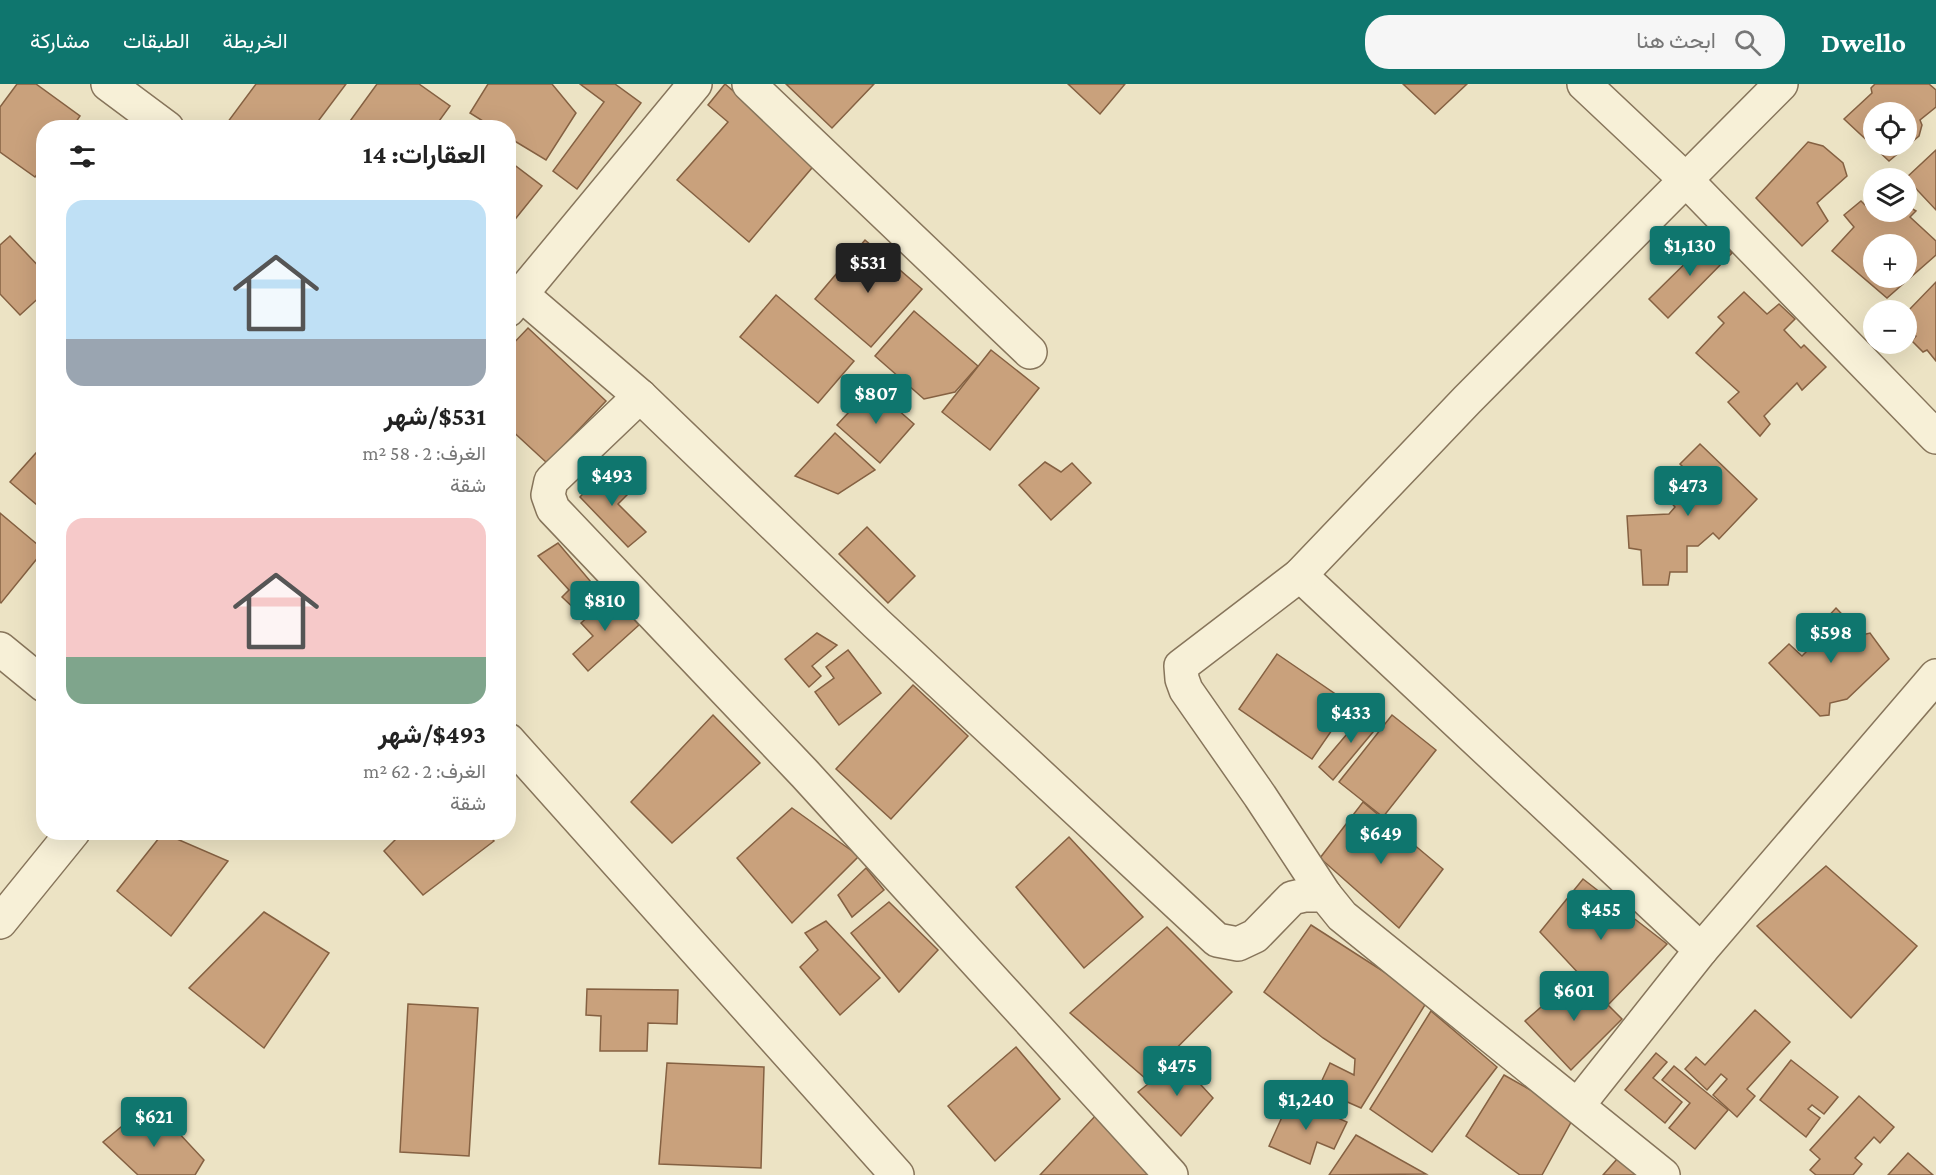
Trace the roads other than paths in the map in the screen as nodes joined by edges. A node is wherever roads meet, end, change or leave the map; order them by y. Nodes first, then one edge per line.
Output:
1 (108, 84) edge
2 (695, 84) edge
3 (749, 84) edge
4 (1584, 84) edge
5 (1781, 84) edge
6 (156, 120) edge
7 (1686, 180) junction
8 (516, 301) edge
9 (516, 303) edge
10 (1030, 352) dead end
11 (640, 396) junction
12 (1936, 437) edge
13 (1300, 575) junction
14 (0, 649) edge
15 (1936, 676) edge
16 (36, 678) edge
17 (516, 749) edge
18 (67, 840) edge
19 (1325, 895) junction
20 (0, 922) edge
21 (1701, 950) junction
22 (1578, 1105) junction
23 (897, 1175) edge
24 (1171, 1175) edge
25 (1663, 1175) edge

1 - 6 street
2 - 8 street
3 - 10 street
4 - 7 street
5 - 7 street
7 - 12 street
7 - 13 street
9 - 11 street
11 - 19 street
11 - 24 street
13 - 19 street
13 - 21 street
14 - 16 street
15 - 21 street
17 - 23 street
18 - 20 street
19 - 22 street
21 - 22 street
22 - 25 street

